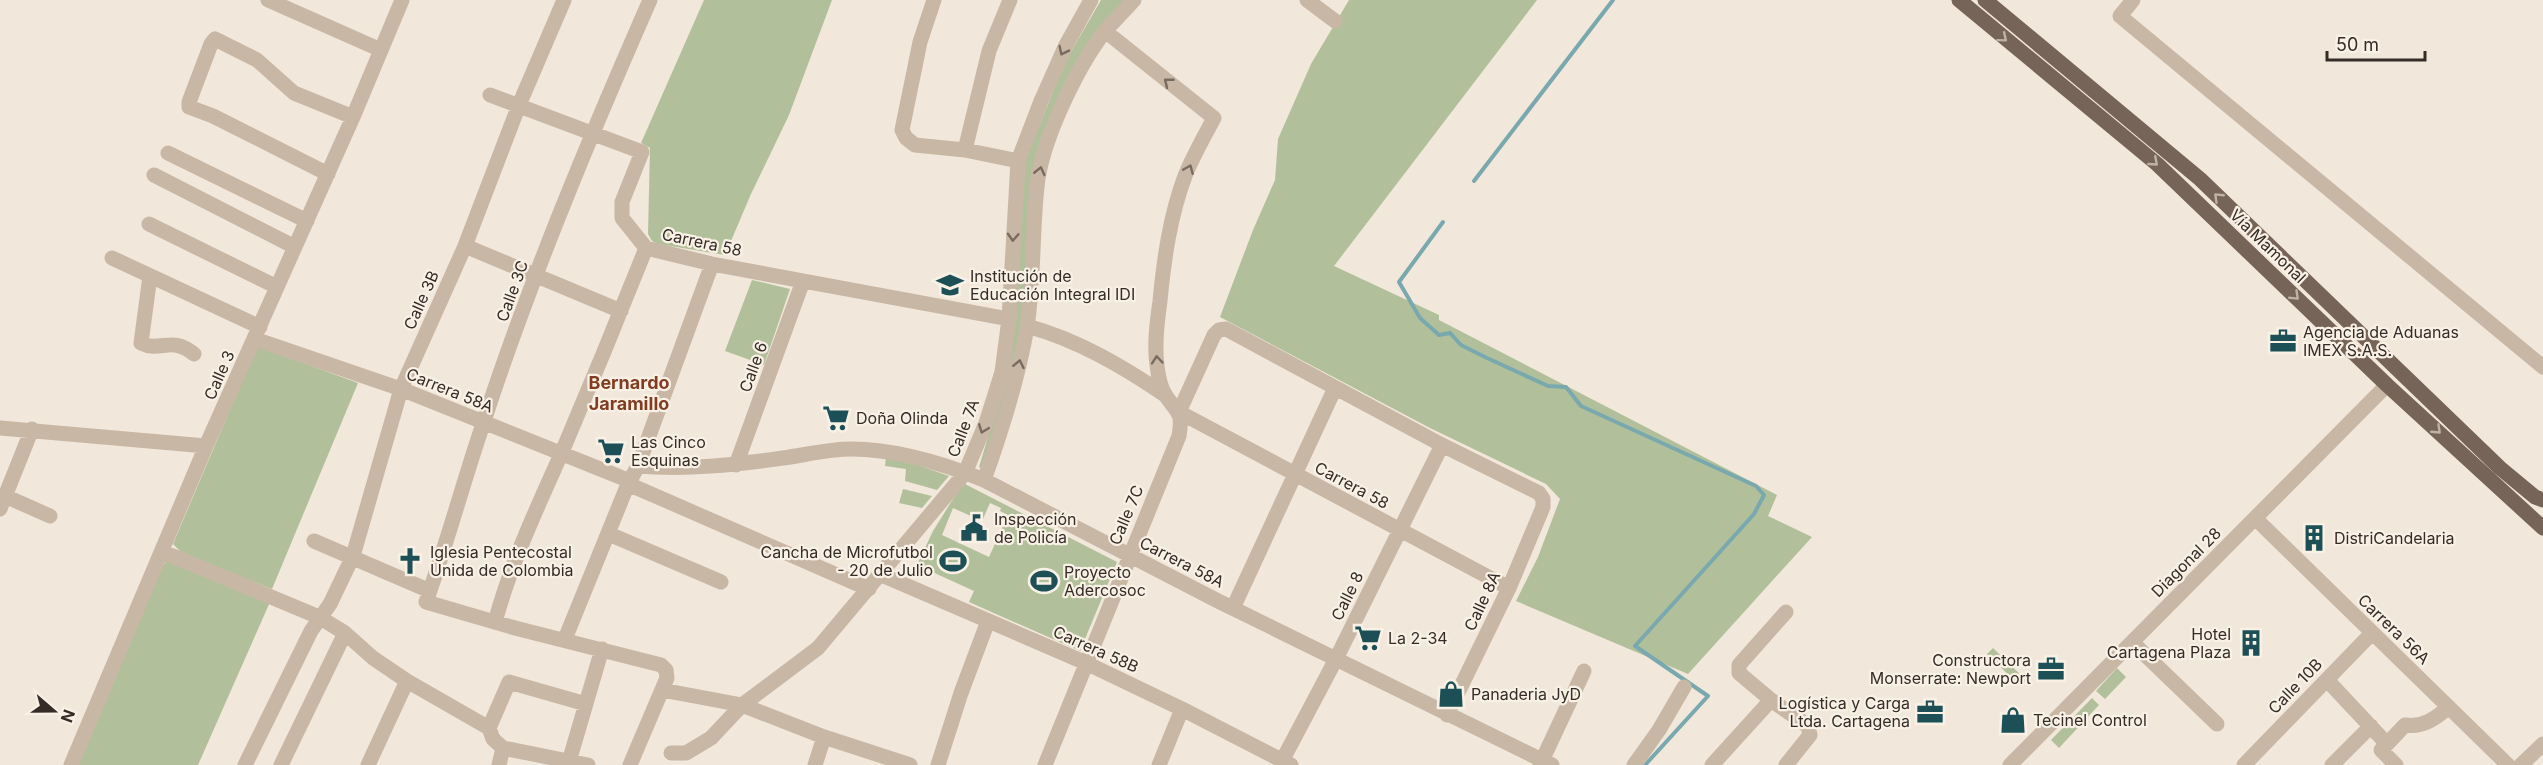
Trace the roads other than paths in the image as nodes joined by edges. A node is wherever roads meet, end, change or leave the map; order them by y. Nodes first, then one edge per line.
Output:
1 (268, 0) edge
2 (402, 0) edge
3 (564, 0) edge
4 (650, 0) edge
5 (934, 0) edge
6 (1010, 0) edge
7 (1091, 0) edge
8 (1134, 0) edge
9 (1307, 0) edge
10 (1959, 0) edge
11 (1985, 0) edge
12 (2133, 0) edge
13 (1335, 21) dead end
14 (1106, 31) junction
15 (381, 50) junction
16 (490, 95) dead end
17 (519, 105) junction
18 (353, 117) junction
19 (592, 132) junction
20 (965, 150) junction
21 (168, 153) dead end
22 (1018, 161) junction
23 (328, 174) junction
24 (154, 175) dead end
25 (307, 221) junction
26 (149, 224) dead end
27 (465, 246) junction
28 (295, 247) junction
29 (646, 248) junction
30 (112, 258) dead end
31 (712, 264) junction
32 (150, 276) junction
33 (536, 277) junction
34 (803, 281) junction
35 (277, 287) junction
36 (621, 311) junction
37 (1009, 319) junction
38 (1027, 326) junction
39 (257, 333) junction
40 (194, 354) dead end
41 (2543, 367) edge
42 (2387, 385) junction
43 (1335, 388) junction
44 (401, 389) junction
45 (1165, 395) junction
46 (1179, 412) junction
47 (483, 423) junction
48 (0, 428) edge
49 (32, 429) junction
50 (1442, 445) junction
51 (206, 446) junction
52 (562, 452) junction
53 (736, 465) junction
54 (638, 466) junction
55 (965, 473) junction
56 (1293, 474) junction
57 (984, 480) junction
58 (629, 482) junction
59 (2539, 499) edge
60 (3, 503) edge
61 (50, 516) dead end
62 (2255, 518) junction
63 (2543, 528) edge
64 (1400, 531) junction
65 (609, 534) junction
66 (314, 541) dead end
67 (163, 552) junction
68 (1129, 555) junction
69 (353, 556) junction
70 (882, 575) junction
71 (721, 582) dead end
72 (1509, 588) junction
73 (869, 589) junction
74 (428, 597) junction
75 (1233, 608) junction
76 (1786, 612) dead end
77 (319, 617) junction
78 (988, 621) junction
79 (495, 622) junction
80 (345, 633) junction
81 (2373, 633) junction
82 (565, 639) junction
83 (2132, 642) junction
84 (602, 649) junction
85 (1336, 659) junction
86 (1086, 663) junction
87 (1584, 671) dead end
88 (2326, 680) junction
89 (406, 681) junction
90 (1684, 687) dead end
91 (662, 690) junction
92 (1771, 700) junction
93 (586, 704) junction
94 (742, 705) junction
95 (2449, 707) junction
96 (1182, 709) junction
97 (1447, 715) junction
98 (2217, 724) dead end
99 (2371, 726) junction
100 (489, 728) junction
101 (824, 737) junction
102 (2387, 744) junction
103 (2543, 744) edge
104 (503, 748) junction
105 (671, 753) dead end
106 (569, 762) edge
107 (1545, 763) edge
108 (1288, 764) edge
109 (72, 765) edge
110 (244, 765) edge
111 (281, 765) edge
112 (368, 765) edge
113 (499, 765) edge
114 (588, 765) edge
115 (630, 765) edge
116 (815, 765) edge
117 (910, 765) edge
118 (938, 765) edge
119 (1045, 765) edge
120 (1159, 765) edge
121 (1634, 765) edge
122 (1712, 765) edge
123 (1786, 765) edge
124 (2010, 765) edge
125 (2244, 765) edge
126 (2332, 765) edge
127 (2396, 765) edge
128 (2508, 765) edge
129 (2522, 765) edge

1 - 15 street
2 - 15 street, Calle 3
3 - 17 street, Calle 3B
4 - 19 street, Calle 3C
5 - 20 street
6 - 20 street
7 -> 22 street, Calle 7A
8 - 14 street
9 - 13 street
10 -> 42 main road, Vía Mamonal
59 -> 11 main road, Vía Mamonal
12 - 41 street
38 -> 14 street
45 -> 14 street
15 - 18 street, Calle 3
16 - 17 street, Carrera 58
17 - 19 street, Carrera 58
17 - 27 street, Calle 3B
18 - 23 street, Calle 3
18 - 23 street
19 - 29 street, Carrera 58
19 - 33 street, Calle 3C
20 - 22 street
21 - 25 street
22 -> 37 street, Calle 7A
23 - 25 street, Calle 3
24 - 28 street
25 - 28 street, Calle 3
26 - 35 street
27 - 33 street
27 - 44 street, Calle 3B
28 - 35 street, Calle 3
29 - 31 street, Carrera 58
29 - 36 street
30 - 32 street, Carrera 58A
31 - 34 street, Carrera 58
31 - 54 street
32 - 39 street, Carrera 58A
32 - 40 street
33 - 36 street
33 - 47 street, Calle 3C
34 - 37 street, Carrera 58
34 - 53 street, Calle 6
35 - 39 street, Calle 3
36 - 52 street
37 -> 55 street, Calle 7A
38 - 45 street
57 -> 38 street
39 - 44 street, Carrera 58A
39 - 51 street, Calle 3
42 - 62 street, Diagonal 28
42 -> 63 main road, Vía Mamonal
43 - 46 street, Calle 7C
43 - 50 street
43 - 56 street
44 - 47 street, Carrera 58A
44 - 69 street, Calle 3B
45 - 46 street
46 - 56 street, Carrera 58
46 - 68 street, Calle 7C
47 - 52 street, Carrera 58A
47 - 74 street, Calle 3C
48 - 49 street
49 - 51 street
49 - 60 street
50 - 64 street, Calle 8
50 - 72 street, Calle 8A
51 - 67 street, Calle 3
52 - 58 street, Carrera 58A
52 - 79 street
53 - 54 street, Carrera 58A
53 - 55 street, Carrera 58A
54 - 58 street
55 - 57 street, Carrera 58A
55 - 70 street, Calle 7A
56 - 64 street, Carrera 58
56 - 75 street
57 - 68 street, Carrera 58A
58 - 65 street
58 - 73 street, Carrera 58A
60 - 61 street
62 - 81 street, Carrera 56A
62 - 83 street, Diagonal 28
64 - 72 street, Carrera 58
64 - 85 street, Calle 8
65 - 71 street
65 - 82 street
66 - 69 street
67 - 77 street
67 - 109 street, Calle 3
68 - 75 street, Carrera 58A
68 - 86 street, Calle 7C
69 - 74 street
69 - 77 street, Calle 3B
70 - 73 street, Calle 7A
70 - 78 street, Carrera 58B
72 - 97 street, Calle 8A
73 - 94 street, Calle 7A
74 - 79 street
75 - 85 street, Carrera 58A
76 - 92 street
77 - 80 street
77 - 110 street, Calle 3B
78 - 86 street, Carrera 58B
78 - 118 street
79 - 82 street
80 - 89 street
80 - 111 street
81 - 88 street, Calle 10B
81 - 95 street, Carrera 56A
82 - 84 street
83 - 98 street
83 - 124 street, Diagonal 28
84 - 91 street
84 - 93 street
85 - 97 street, Carrera 58A
85 - 108 street, Calle 8
86 - 96 street, Carrera 58B
86 - 119 street, Calle 7C
87 - 107 street
88 - 99 street
88 - 125 street, Calle 10B
89 - 100 street
89 - 112 street
90 - 121 street
91 - 94 street
91 - 115 street
92 - 122 street
92 - 123 street
93 - 100 street
93 - 106 street
94 - 101 street
94 - 105 street, Calle 7A
95 - 102 street
95 - 128 street, Carrera 56A
96 - 108 street, Carrera 58B
96 - 120 street
97 - 107 street, Carrera 58A
99 - 102 street
99 - 126 street
100 - 104 street
101 - 116 street
101 - 117 street
102 - 127 street
103 - 129 street
104 - 106 street
104 - 113 street
106 - 114 street

